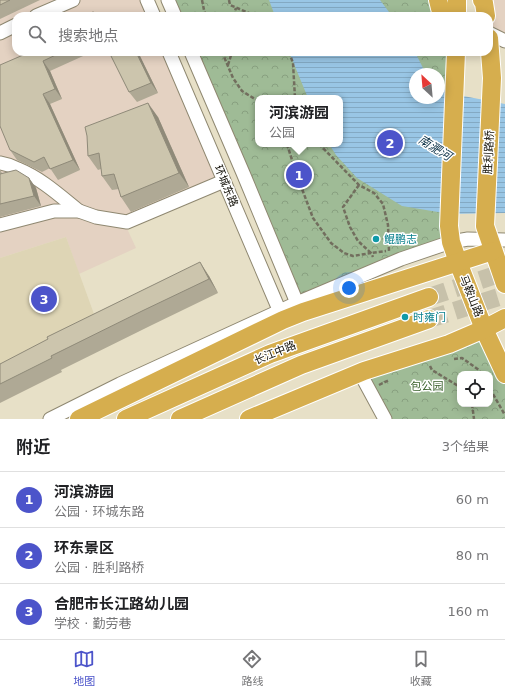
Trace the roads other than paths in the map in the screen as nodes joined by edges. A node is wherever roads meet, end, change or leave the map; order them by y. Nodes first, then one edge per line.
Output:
1 (73, 0) edge
2 (147, 0) edge
3 (168, 0) edge
4 (438, 0) edge
5 (457, 0) edge
6 (45, 12) edge
7 (152, 12) edge
8 (173, 12) edge
9 (441, 12) edge
10 (457, 12) edge
11 (12, 27) edge
12 (0, 33) edge
13 (493, 35) edge
14 (505, 41) edge
15 (171, 56) edge
16 (193, 56) edge
17 (452, 56) edge
18 (456, 56) edge
19 (490, 56) edge
20 (456, 70) junction
21 (0, 163) edge
22 (224, 181) junction
23 (80, 211) junction
24 (0, 225) edge
25 (493, 239) edge
26 (451, 242) junction
27 (458, 262) junction
28 (505, 284) edge
29 (428, 297) tunnel mouth
30 (300, 307) junction
31 (281, 316) junction
32 (505, 318) edge
33 (429, 319) tunnel mouth
34 (484, 329) junction
35 (360, 373) junction
36 (505, 374) edge
37 (273, 414) edge
38 (50, 419) edge
39 (79, 419) edge
40 (126, 419) edge
41 (180, 419) edge
42 (249, 419) edge
43 (384, 419) edge

1 - 6 street
2 - 7 street
3 - 8 street
4 - 9 highway
5 - 10 highway
11 - 12 street
13 - 14 street
15 - 22 street, 环城东路
16 - 30 street, 环城东路
17 - 20 highway
18 - 20 highway
19 - 25 highway, 胜利路桥
20 - 26 highway, 马鞍山路
21 - 23 street
22 - 23 street
22 - 31 street, 环城东路
23 - 24 street
25 - 26 street
25 - 27 highway
25 - 28 highway
26 - 27 highway, 马鞍山路
26 - 30 street
27 - 30 highway
27 - 34 highway, 马鞍山路
29 - 40 highway, 长江中路
30 - 31 highway
31 - 38 street
31 - 39 highway
32 - 34 highway
33 - 41 highway, 长江中路
34 - 35 highway
34 - 36 highway, 马鞍山路
35 - 37 highway
35 - 43 street
37 - 42 highway

